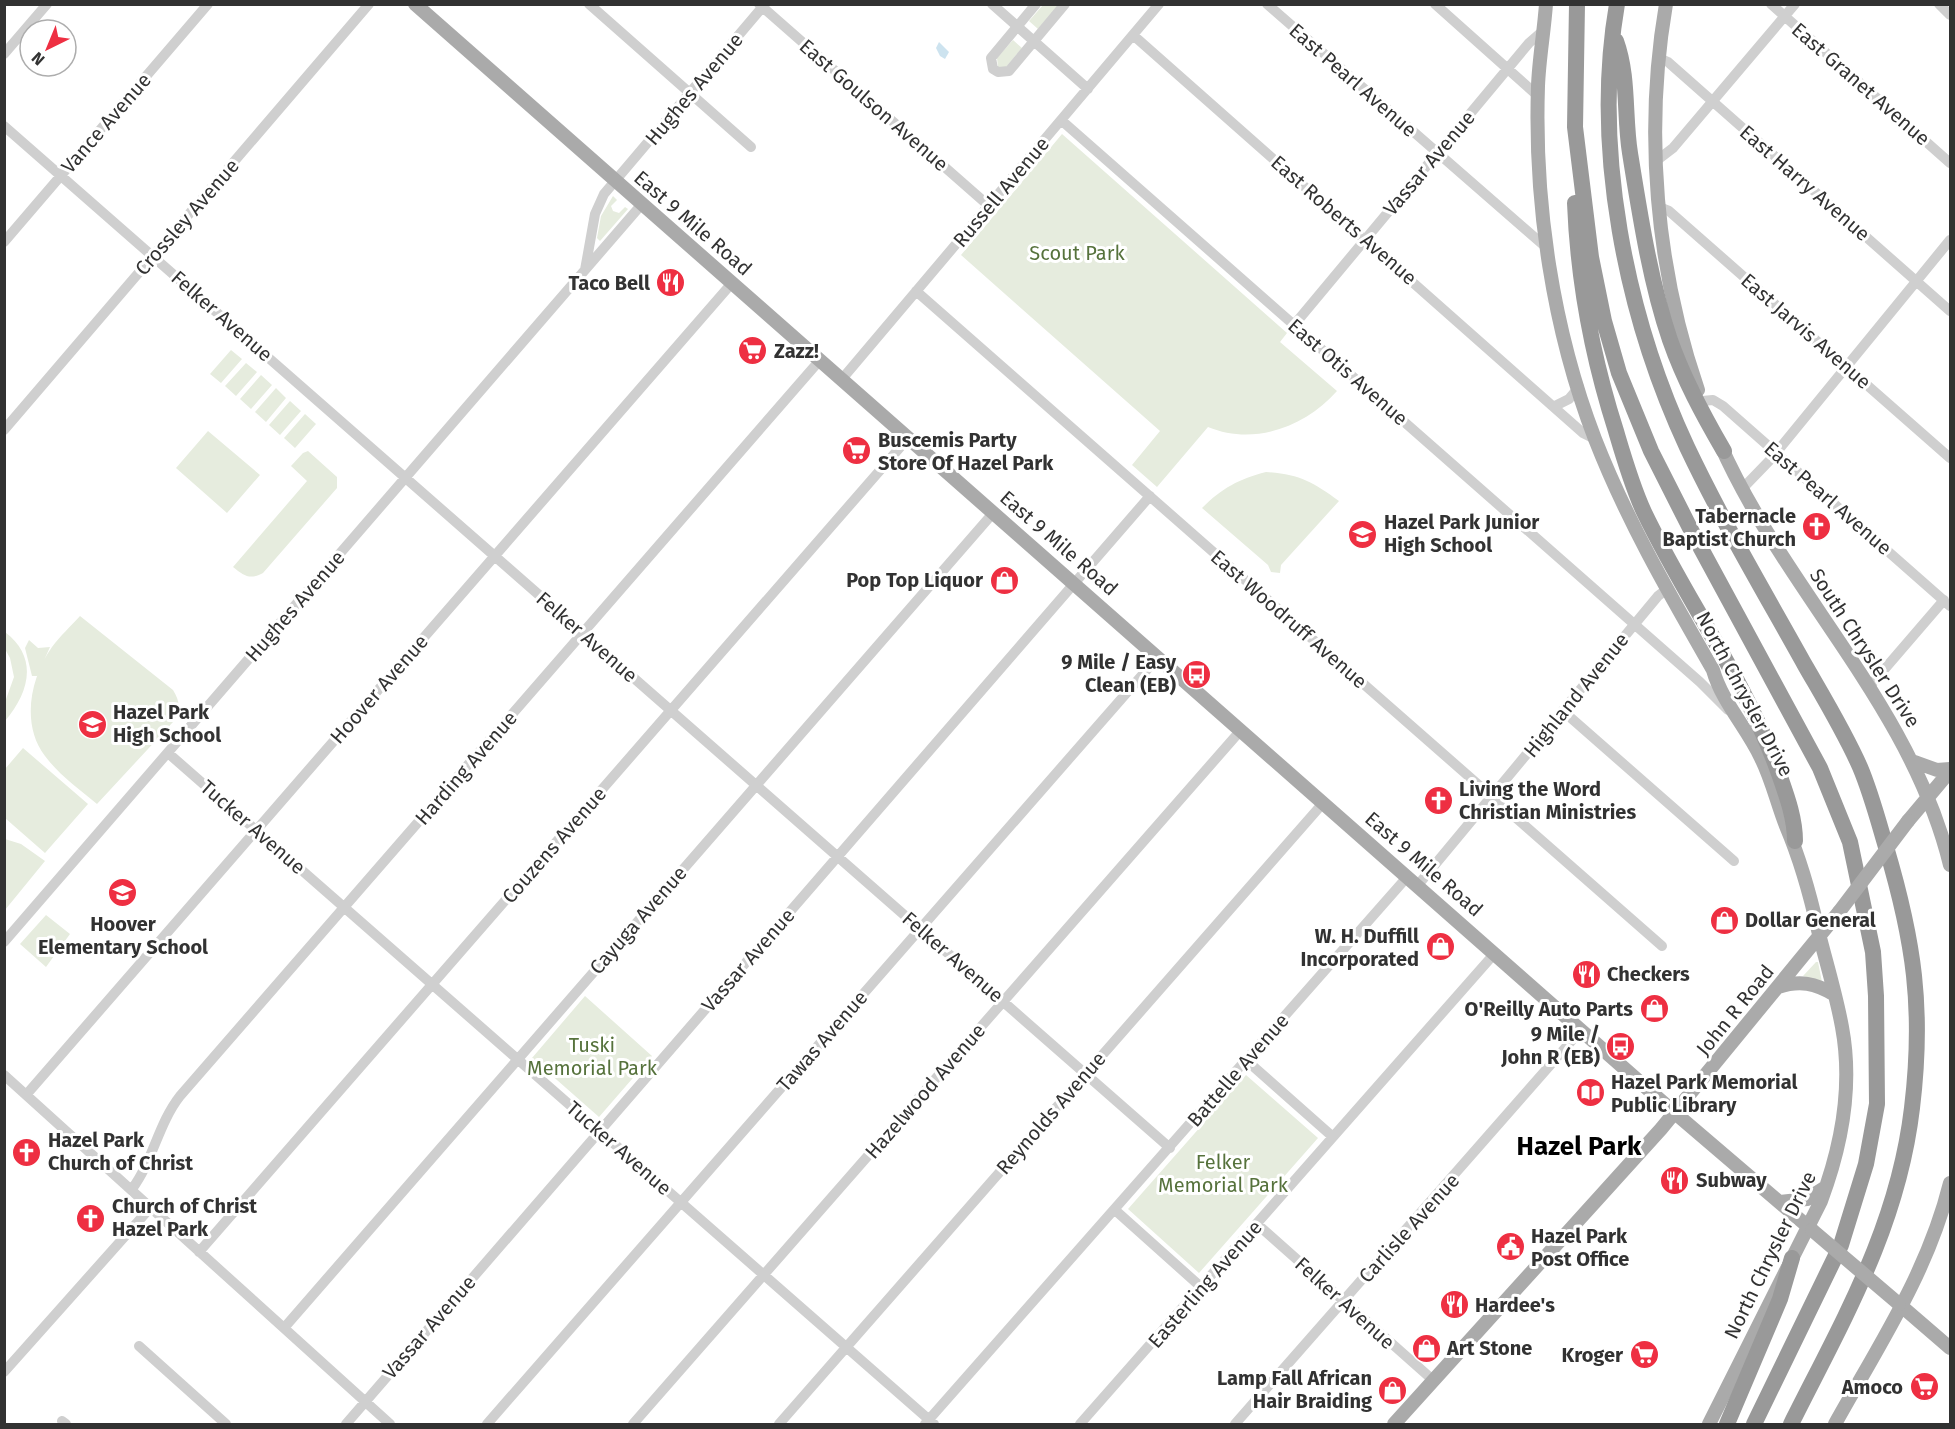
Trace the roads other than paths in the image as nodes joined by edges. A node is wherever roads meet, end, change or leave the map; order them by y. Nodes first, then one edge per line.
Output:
1 (47, 4) edge
2 (208, 4) edge
3 (369, 4) edge
4 (415, 4) edge
5 (589, 4) edge
6 (992, 4) edge
7 (1036, 4) edge
8 (1065, 4) edge
9 (1159, 4) edge
10 (1267, 4) edge
11 (1435, 4) edge
12 (1546, 4) edge
13 (1577, 4) edge
14 (1617, 4) edge
15 (1666, 4) edge
16 (1771, 4) edge
17 (1795, 4) edge
18 (1939, 4) edge
19 (762, 6) edge
20 (1950, 15) edge
21 (1784, 17) junction
22 (1017, 27) junction
23 (1544, 30) junction
24 (1613, 33) junction
25 (1133, 35) junction
26 (1034, 41) junction
27 (4, 54) edge
28 (1659, 58) junction
29 (1506, 70) junction
30 (1088, 88) junction
31 (690, 94) junction
32 (1538, 96) junction
33 (1713, 101) junction
34 (1061, 120) junction
35 (4, 126) edge
36 (1575, 127) junction
37 (751, 147) dead end
38 (1437, 154) junction
39 (1656, 161) junction
40 (1950, 163) edge
41 (61, 176) junction
42 (616, 181) junction
43 (642, 204) junction
44 (989, 206) junction
45 (1659, 207) junction
46 (1365, 239) junction
47 (1950, 240) edge
48 (4, 242) edge
49 (1548, 249) junction
50 (153, 256) junction
51 (585, 271) junction
52 (1917, 281) junction
53 (732, 283) junction
54 (916, 291) junction
55 (1950, 310) edge
56 (1294, 325) junction
57 (820, 360) junction
58 (1846, 367) junction
59 (842, 379) junction
60 (1579, 387) junction
61 (1702, 401) junction
62 (1555, 406) junction
63 (4, 430) edge
64 (909, 437) junction
65 (1595, 439) junction
66 (1724, 451) junction
67 (1776, 452) junction
68 (1950, 458) edge
69 (406, 478) junction
70 (1742, 489) junction
71 (1150, 496) junction
72 (994, 512) junction
73 (495, 556) junction
74 (1075, 584) junction
75 (1667, 589) junction
76 (1947, 603) edge
77 (1634, 625) junction
78 (583, 633) junction
79 (1158, 657) junction
80 (1715, 677) junction
81 (1870, 686) junction
82 (1720, 702) junction
83 (671, 710) junction
84 (1563, 711) junction
85 (1241, 730) junction
86 (1748, 733) dead end
87 (168, 753) junction
88 (1912, 761) junction
89 (1950, 770) edge
90 (756, 784) junction
91 (1492, 797) junction
92 (1927, 797) junction
93 (1324, 802) junction
94 (257, 830) junction
95 (1795, 841) junction
96 (838, 857) junction
97 (1734, 861) dead end
98 (1950, 865) edge
99 (1413, 880) junction
100 (345, 907) junction
101 (920, 929) junction
102 (1820, 935) junction
103 (4, 942) edge
104 (1662, 946) dead end
105 (1495, 953) junction
106 (433, 984) junction
107 (1778, 987) junction
108 (1835, 995) junction
109 (1004, 1002) junction
110 (1581, 1030) junction
111 (517, 1059) junction
112 (1246, 1060) junction
113 (1086, 1074) junction
114 (4, 1075) edge
115 (26, 1095) junction
116 (1675, 1113) junction
117 (600, 1131) junction
118 (1333, 1137) junction
119 (1170, 1148) junction
120 (1950, 1183) edge
121 (1826, 1187) junction
122 (132, 1189) junction
123 (1949, 1198) edge
124 (681, 1202) junction
125 (1780, 1202) junction
126 (151, 1207) junction
127 (1114, 1210) junction
128 (1257, 1224) junction
129 (1810, 1228) junction
130 (199, 1252) junction
131 (1792, 1258) junction
132 (764, 1275) junction
133 (1202, 1287) junction
134 (1344, 1301) junction
135 (1901, 1305) junction
136 (284, 1328) junction
137 (139, 1346) dead end
138 (847, 1347) junction
139 (1950, 1348) edge
140 (4, 1372) edge
141 (1434, 1381) junction
142 (365, 1401) junction
143 (929, 1423) edge
144 (226, 1425) edge
145 (346, 1425) edge
146 (390, 1425) edge
147 (487, 1425) edge
148 (633, 1425) edge
149 (779, 1425) edge
150 (1080, 1425) edge
151 (1235, 1425) edge
152 (1394, 1425) edge
153 (1709, 1425) edge
154 (1727, 1425) edge
155 (1754, 1425) edge
156 (1791, 1425) edge
157 (1835, 1425) edge

1 - 27 street
2 - 41 street, Vance Avenue
3 - 50 street, Crossley Avenue
4 - 42 main road, East 9 Mile Road
5 - 31 street
6 - 22 street
7 - 22 street
8 - 26 street
9 - 25 street, Russell Avenue
10 - 38 street, East Pearl Avenue
11 - 29 street
12 - 23 main road, North Chrysler Drive
13 - 36 highway
14 - 24 highway
15 - 28 main road, South Chrysler Drive
16 - 21 street, East Granet Avenue
17 - 21 street
18 - 20 street
19 - 31 street, Hughes Avenue
19 - 44 street, East Goulson Avenue
21 - 33 street
21 - 40 street, East Granet Avenue
22 - 26 street
22 - 26 street
23 - 29 street, Vassar Avenue
23 - 32 main road, North Chrysler Drive
24 - 66 highway
24 - 156 highway
25 - 30 street, Russell Avenue
25 - 46 street, East Roberts Avenue
26 - 30 street
28 - 33 street, East Harry Avenue
28 - 39 main road, South Chrysler Drive
29 - 32 street
29 - 38 street, Vassar Avenue
30 - 34 street, Russell Avenue
31 - 37 street
31 - 42 street, Hughes Avenue
32 - 49 main road, North Chrysler Drive
33 - 39 street
33 - 52 street, East Harry Avenue
34 - 44 street, Russell Avenue
34 - 56 street, East Otis Avenue
35 - 41 street, Felker Avenue
36 - 95 highway
36 - 155 highway
38 - 46 street, Vassar Avenue
38 - 49 street, East Pearl Avenue
39 - 45 main road, South Chrysler Drive
41 - 48 street, Vance Avenue
41 - 50 street, Felker Avenue
42 - 43 main road, East 9 Mile Road
42 - 51 street, Hughes Avenue
43 - 51 street, Hughes Avenue
43 - 53 main road, East 9 Mile Road
44 - 54 street, Russell Avenue
45 - 58 street, East Jarvis Avenue
45 - 61 main road, South Chrysler Drive
46 - 56 street, Vassar Avenue
46 - 62 street, East Roberts Avenue
47 - 52 street
49 - 60 main road, North Chrysler Drive
50 - 63 street, Crossley Avenue
50 - 69 street, Felker Avenue
51 - 69 street, Hughes Avenue
52 - 55 street, East Harry Avenue
52 - 58 street
53 - 57 main road, East 9 Mile Road
53 - 73 street, Hoover Avenue
54 - 59 street, Russell Avenue
54 - 71 street, East Woodruff Avenue
56 - 77 street, East Otis Avenue
57 - 59 main road, East 9 Mile Road
57 - 78 street, Harding Avenue
58 - 67 street
58 - 68 street, East Jarvis Avenue
59 - 64 main road, East 9 Mile Road
60 - 62 street
60 - 65 main road, North Chrysler Drive
61 - 66 main road, South Chrysler Drive
61 - 67 street, East Pearl Avenue
62 - 65 street, East Roberts Avenue
64 - 72 main road, East 9 Mile Road
64 - 83 street, Couzens Avenue
65 - 75 main road, North Chrysler Drive
66 - 70 main road, South Chrysler Drive
67 - 70 street
67 - 76 street, East Pearl Avenue
69 - 73 street, Felker Avenue
69 - 87 street, Hughes Avenue
70 - 81 main road, South Chrysler Drive
71 - 74 street, Vassar Avenue
71 - 91 street, East Woodruff Avenue
72 - 74 main road, East 9 Mile Road
72 - 90 street, Cayuga Avenue
73 - 78 street, Felker Avenue
73 - 94 street, Hoover Avenue
74 - 79 main road, East 9 Mile Road
74 - 96 street, Vassar Avenue
75 - 77 street, Highland Avenue
75 - 80 main road, North Chrysler Drive
76 - 81 street
77 - 80 street
77 - 82 street
77 - 84 street, Highland Avenue
78 - 83 street, Felker Avenue
78 - 100 street, Harding Avenue
79 - 85 main road, East 9 Mile Road
79 - 101 street, Tawas Avenue
80 - 82 street
80 - 95 main road, North Chrysler Drive
81 - 88 main road, South Chrysler Drive
82 - 86 street
83 - 90 street, Felker Avenue
83 - 106 street, Couzens Avenue
84 - 91 street, Highland Avenue
84 - 97 street
85 - 93 main road, East 9 Mile Road
85 - 109 street, Hazelwood Avenue
87 - 94 street, Tucker Avenue
87 - 103 street, Hughes Avenue
88 - 89 main road
88 - 92 main road, South Chrysler Drive
89 - 92 main road, John R Road
90 - 96 street, Felker Avenue
90 - 111 street, Cayuga Avenue
91 - 99 street, Highland Avenue
91 - 104 street, East Woodruff Avenue
92 - 98 main road, South Chrysler Drive
92 - 102 main road, John R Road, bridge
93 - 99 main road, East 9 Mile Road
93 - 113 street, Reynolds Avenue
94 - 100 street, Tucker Avenue
94 - 115 street, Hoover Avenue
95 - 102 main road, North Chrysler Drive
96 - 101 street, Felker Avenue
96 - 117 street, Vassar Avenue
99 - 105 main road, East 9 Mile Road
99 - 112 street, Battelle Avenue
100 - 106 street, Tucker Avenue
100 - 122 street, Harding Avenue
101 - 109 street, Felker Avenue
101 - 124 street, Tawas Avenue
102 - 107 main road, John R Road
102 - 108 main road, North Chrysler Drive
105 - 110 main road, East 9 Mile Road
105 - 118 street, Easterling Avenue
106 - 111 street, Tucker Avenue
106 - 130 street, Couzens Avenue
107 - 108 main road
107 - 116 main road, John R Road
108 - 121 main road, North Chrysler Drive
109 - 113 street, Felker Avenue
109 - 132 street, Hazelwood Avenue
110 - 116 main road, East 9 Mile Road
110 - 134 street, Carlisle Avenue
111 - 117 street, Tucker Avenue
111 - 136 street, Cayuga Avenue
112 - 118 street
112 - 119 street, Battelle Avenue
113 - 119 street, Felker Avenue
113 - 138 street, Reynolds Avenue
114 - 115 street
115 - 122 street
116 - 125 main road, East 9 Mile Road
116 - 141 main road, John R Road
117 - 124 street, Tucker Avenue
117 - 142 street, Vassar Avenue
118 - 128 street, Easterling Avenue
119 - 127 street, Battelle Avenue
120 - 123 main road
121 - 125 main road
121 - 129 main road, North Chrysler Drive
122 - 126 street
123 - 135 main road
124 - 132 street, Tucker Avenue
124 - 147 street, Tawas Avenue
125 - 129 main road, East 9 Mile Road
126 - 130 street
126 - 140 street
127 - 133 street
127 - 143 street, Battelle Avenue
128 - 133 street, Easterling Avenue
128 - 134 street, Felker Avenue
129 - 131 main road, North Chrysler Drive
129 - 135 main road, East 9 Mile Road, bridge
130 - 136 street
131 - 153 main road, North Chrysler Drive
131 - 154 highway
132 - 138 street, Tucker Avenue
132 - 148 street, Hazelwood Avenue
133 - 150 street, Easterling Avenue
134 - 141 street, Felker Avenue
134 - 151 street, Carlisle Avenue
135 - 139 main road, East 9 Mile Road
135 - 157 main road
136 - 142 street
137 - 144 street
138 - 143 street, Tucker Avenue
138 - 149 street, Reynolds Avenue
141 - 152 main road, John R Road
142 - 145 street, Vassar Avenue
142 - 146 street

